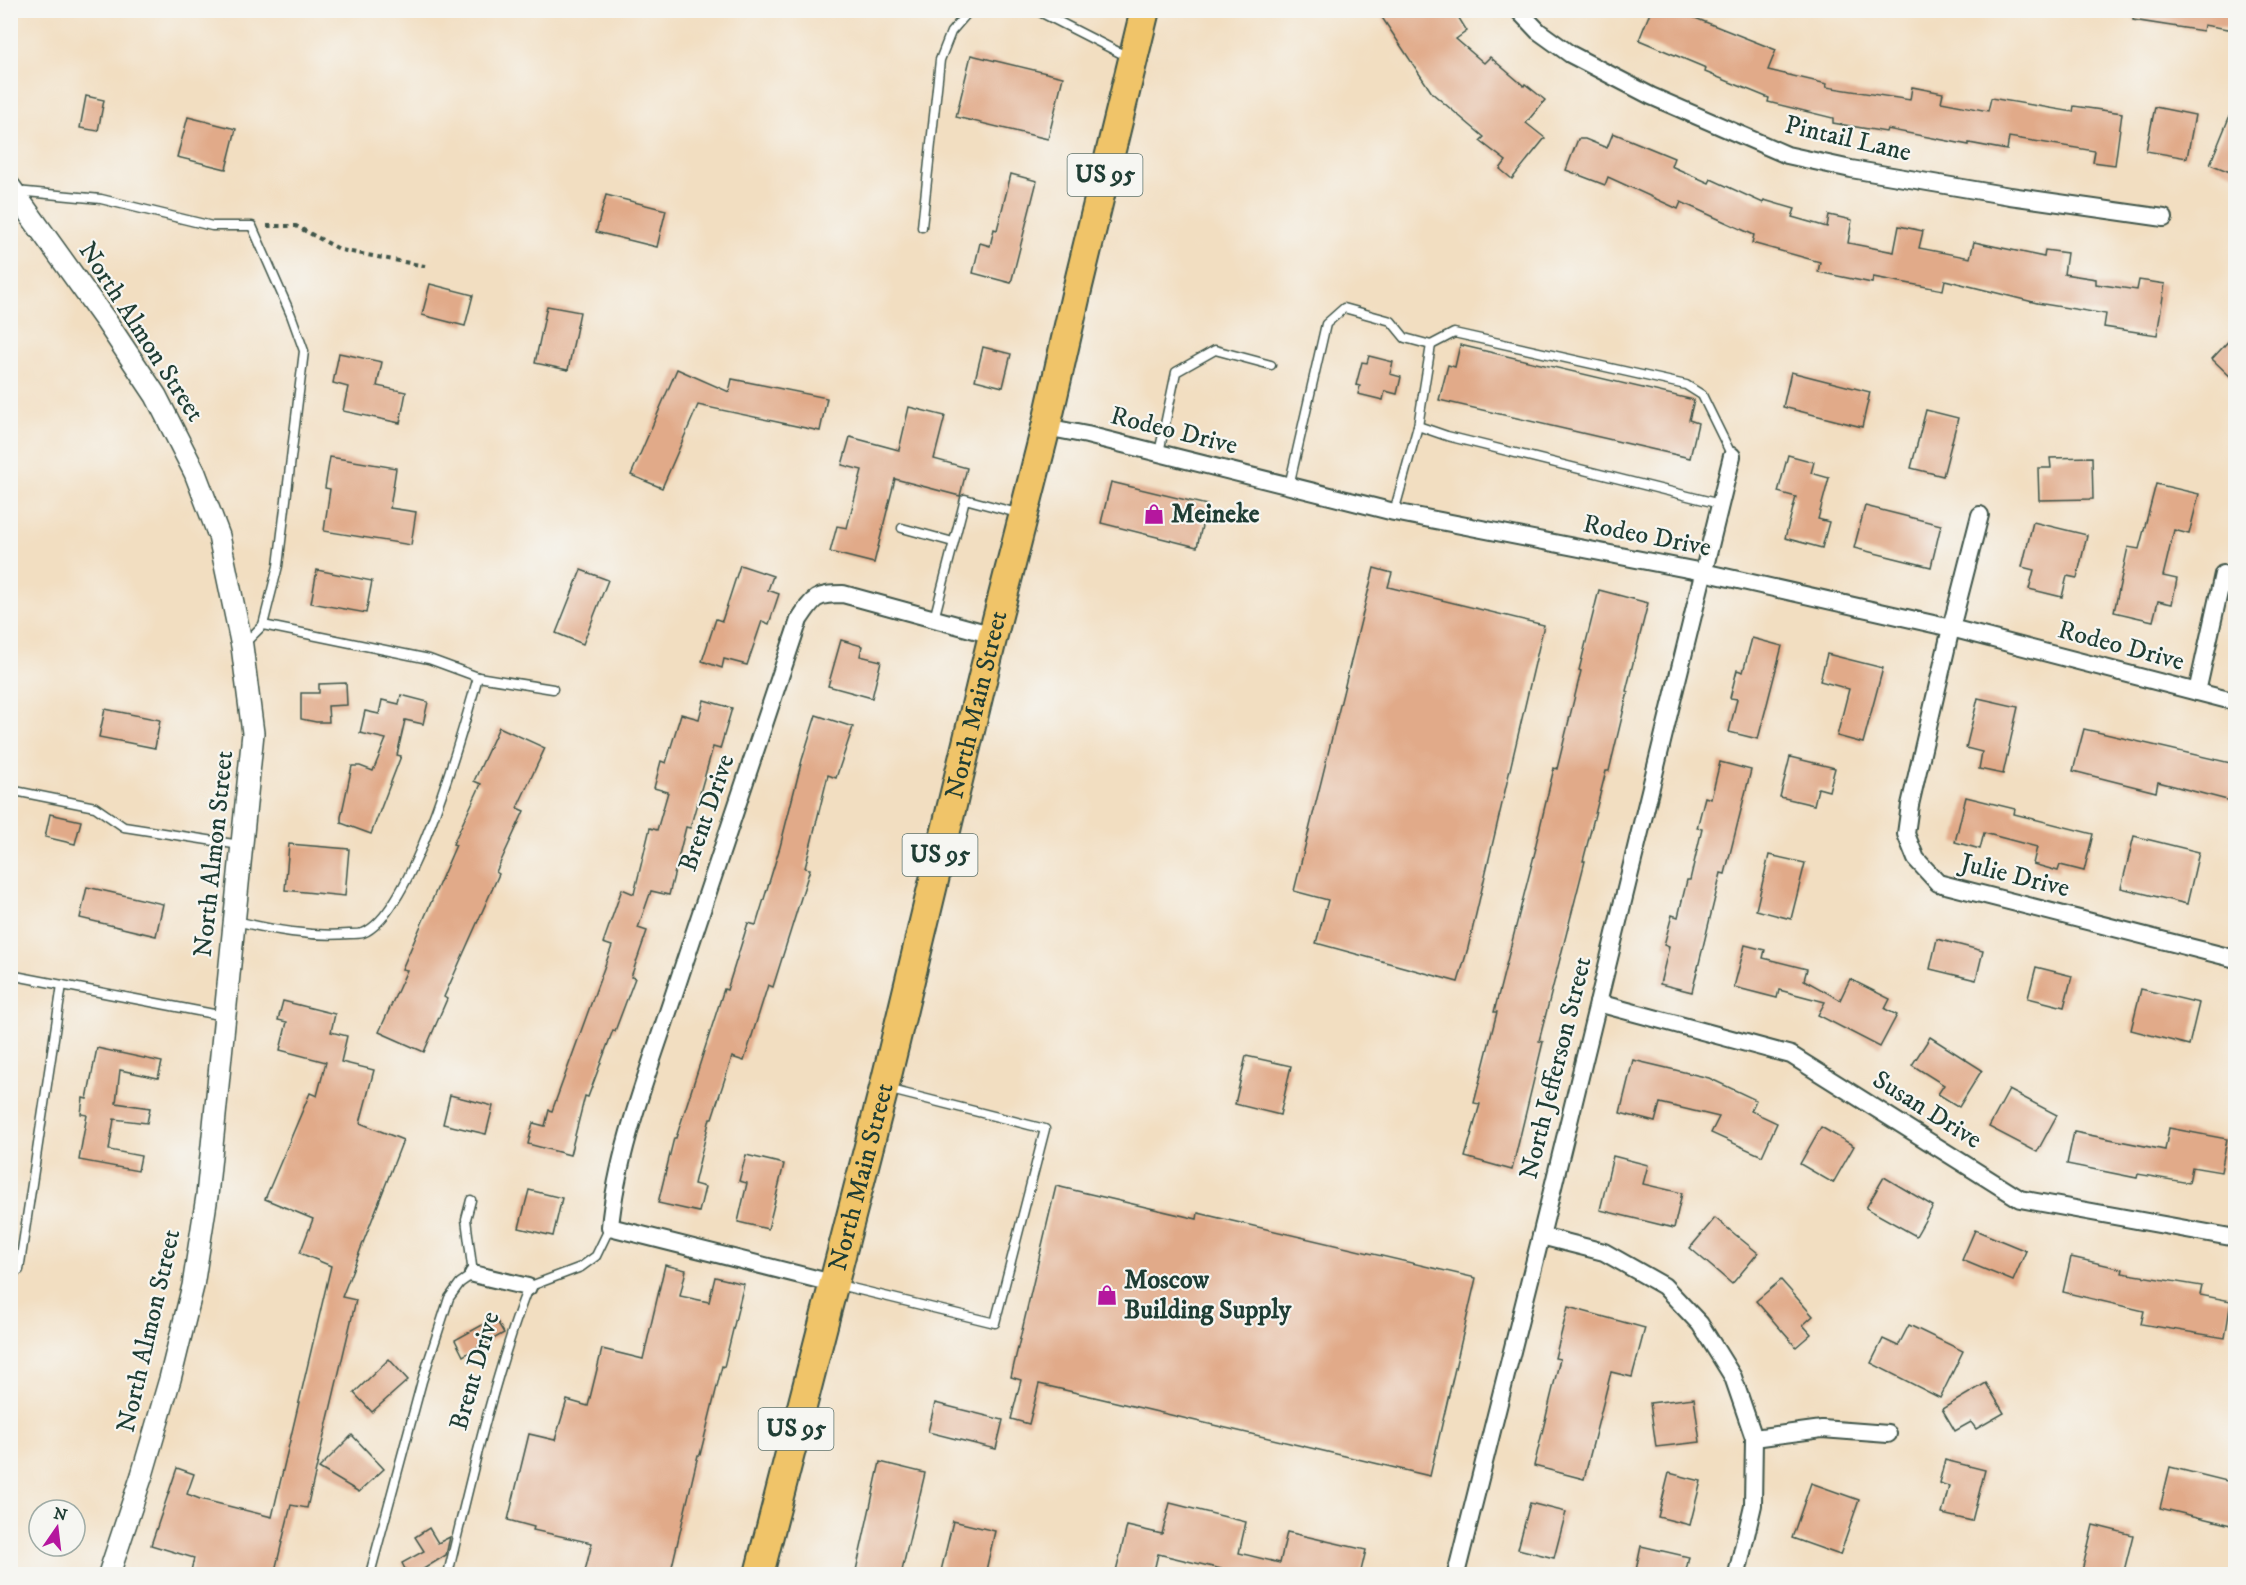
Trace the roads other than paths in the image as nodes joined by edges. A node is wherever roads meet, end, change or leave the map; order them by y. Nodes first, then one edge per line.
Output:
1 (970, 10) edge
2 (1036, 10) edge
3 (1145, 10) edge
4 (1518, 10) edge
5 (1133, 60) junction
6 (12, 189) edge
7 (2164, 218) dead end
8 (922, 227) dead end
9 (1431, 345) junction
10 (1271, 365) dead end
11 (1418, 426) junction
12 (1046, 427) junction
13 (1159, 453) junction
14 (1732, 456) joint
15 (1289, 486) junction
16 (1720, 504) junction
17 (1394, 512) junction
18 (1024, 515) junction
19 (1980, 515) dead end
20 (902, 528) dead end
21 (953, 542) junction
22 (1703, 573) junction
23 (2223, 574) dead end
24 (934, 619) junction
25 (263, 625) junction
26 (1950, 628) junction
27 (993, 635) junction
28 (242, 646) junction
29 (478, 677) junction
30 (553, 689) dead end
31 (2197, 692) junction
32 (2235, 702) edge
33 (10, 790) edge
34 (241, 845) junction
35 (235, 921) junction
36 (2235, 959) edge
37 (10, 975) edge
38 (63, 985) junction
39 (1598, 1003) junction
40 (225, 1016) junction
41 (884, 1088) junction
42 (471, 1200) dead end
43 (610, 1227) junction
44 (1541, 1236) junction
45 (2235, 1238) edge
46 (19, 1270) dead end
47 (473, 1274) junction
48 (832, 1283) junction
49 (528, 1287) junction
50 (1888, 1434) dead end
51 (1754, 1438) junction
52 (109, 1575) edge
53 (370, 1575) edge
54 (448, 1575) edge
55 (759, 1575) edge
56 (1456, 1575) edge
57 (1737, 1575) edge

1 - 8 lane
2 - 5 lane
3 - 5 highway, North Main Street / US 95
4 - 7 street, Pintail Lane
5 - 12 highway, North Main Street / US 95
6 - 25 lane
6 - 28 street, North Almon Street
9 - 11 lane
9 - 14 lane
9 - 15 lane
10 - 13 lane
11 - 16 lane
11 - 17 lane
12 - 13 street, Rodeo Drive
12 - 18 highway, North Main Street / US 95
13 - 15 street, Rodeo Drive
14 - 16 street, North Jefferson Street
15 - 17 street, Rodeo Drive
16 - 22 street, North Jefferson Street
17 - 22 street, Rodeo Drive
18 - 21 lane
18 - 27 highway, North Main Street / US 95
19 - 26 street, Julie Drive
20 - 21 lane
21 - 24 lane
22 - 26 street, Rodeo Drive
22 - 39 street, North Jefferson Street
23 - 31 street
24 - 27 street, Brent Drive
24 - 43 street, Brent Drive
25 - 28 lane
25 - 29 lane
26 - 31 street, Rodeo Drive
26 - 36 street, Julie Drive
27 - 41 highway, North Main Street / US 95
28 - 34 street, North Almon Street
29 - 30 lane
29 - 35 lane
31 - 32 street, Rodeo Drive
33 - 34 lane
34 - 35 street, North Almon Street
35 - 40 street, North Almon Street
37 - 38 lane
38 - 40 lane
38 - 46 lane
39 - 44 street, North Jefferson Street
39 - 45 street, Susan Drive
40 - 52 street, North Almon Street
41 - 48 highway, North Main Street / US 95
41 - 48 lane
42 - 47 lane
43 - 48 street
43 - 49 lane, Brent Drive
44 - 51 street
44 - 56 street, North Jefferson Street
47 - 49 street
47 - 53 lane
48 - 55 highway, North Main Street / US 95
49 - 54 lane, Brent Drive
50 - 51 street
51 - 57 street

